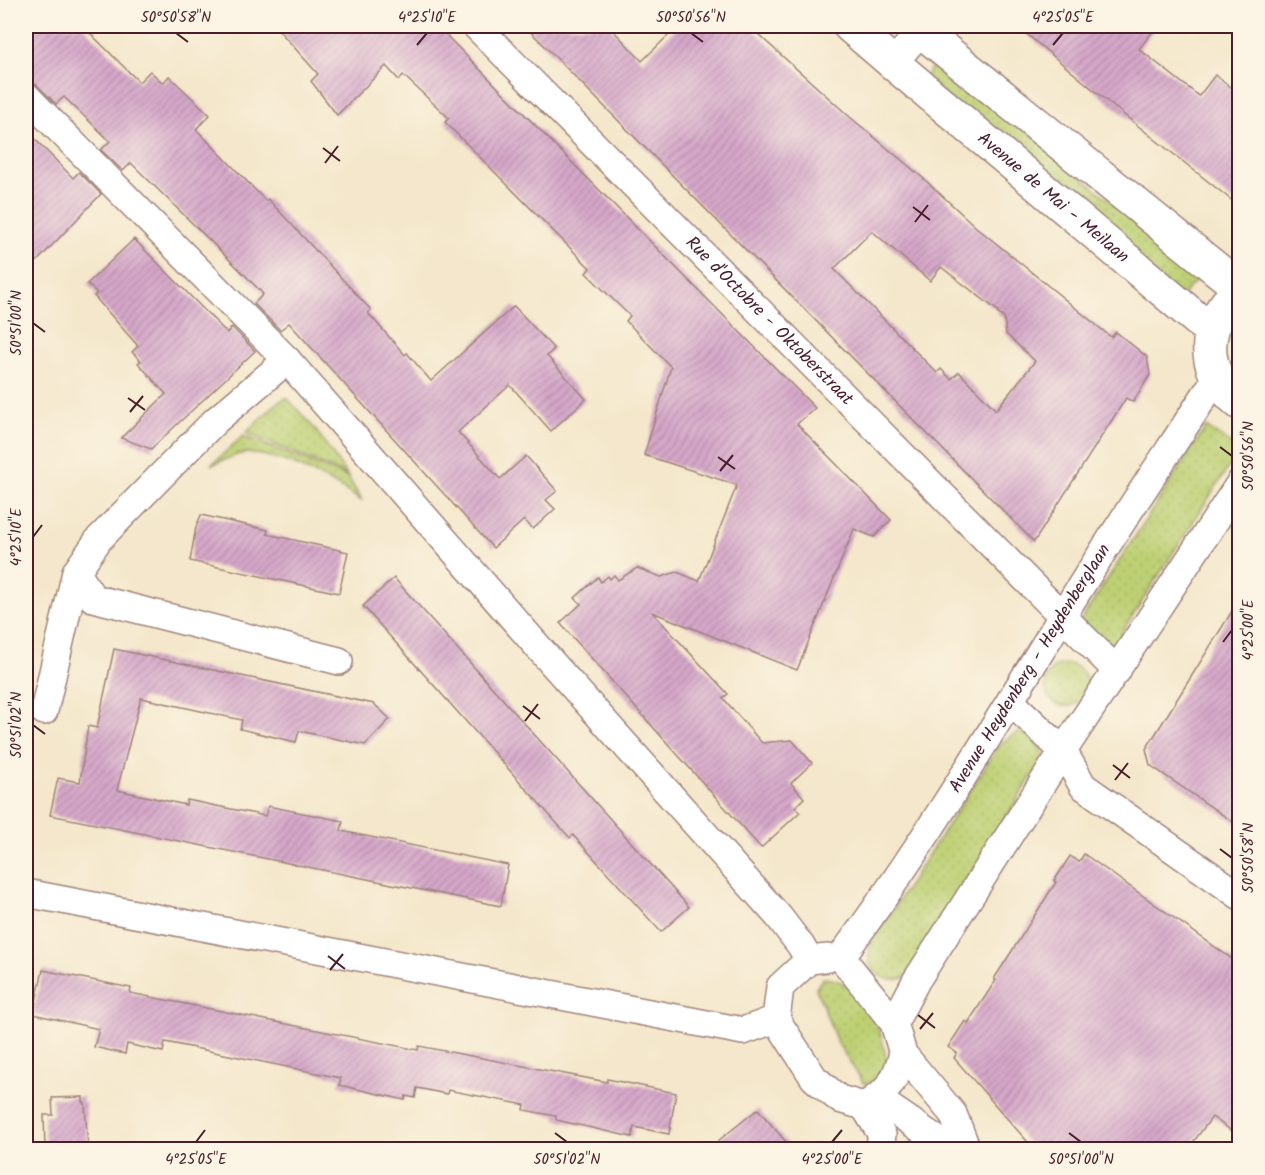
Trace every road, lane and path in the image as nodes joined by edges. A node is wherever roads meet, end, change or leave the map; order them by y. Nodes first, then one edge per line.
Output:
1 (477, 26) edge
2 (850, 26) edge
3 (918, 28) edge
4 (892, 63) junction
5 (26, 96) edge
6 (1239, 289) edge
7 (1211, 331) junction
8 (287, 360) junction
9 (1217, 377) junction
10 (1239, 403) edge
11 (1239, 483) edge
12 (76, 572) junction
13 (1062, 617) junction
14 (339, 661) dead end
15 (1117, 671) junction
16 (1011, 702) junction
17 (44, 711) dead end
18 (1063, 751) junction
19 (26, 893) edge
20 (1239, 896) edge
21 (841, 957) junction
22 (809, 960) junction
23 (776, 1020) junction
24 (894, 1023) junction
25 (903, 1054) junction
26 (870, 1102) junction
27 (879, 1149) edge
28 (952, 1149) edge
29 (967, 1149) edge

1 - 13 street, Rue d'Octobre - Oktoberstraat
2 - 4 street, Avenue de Mai - Meilaan
3 - 4 street
3 - 6 street
4 - 7 street, Avenue de Mai - Meilaan
5 - 8 street
6 - 7 street
7 - 9 street
8 - 12 street
8 - 22 street
9 - 10 street
9 - 13 street, Avenue Heydenberg - Heydenberglaan
11 - 15 street
12 - 14 street
12 - 17 street
13 - 15 street, Rue d'Octobre - Oktoberstraat
13 - 16 street, Avenue Heydenberg - Heydenberglaan
15 - 18 street
16 - 18 street
16 - 21 street, Avenue Heydenberg - Heydenberglaan
18 - 20 street
18 - 24 street
19 - 23 street
21 - 22 street
21 - 24 street
22 - 23 street
23 - 26 street
24 - 25 street
25 - 26 street
25 - 29 street
26 - 27 street
26 - 28 street

